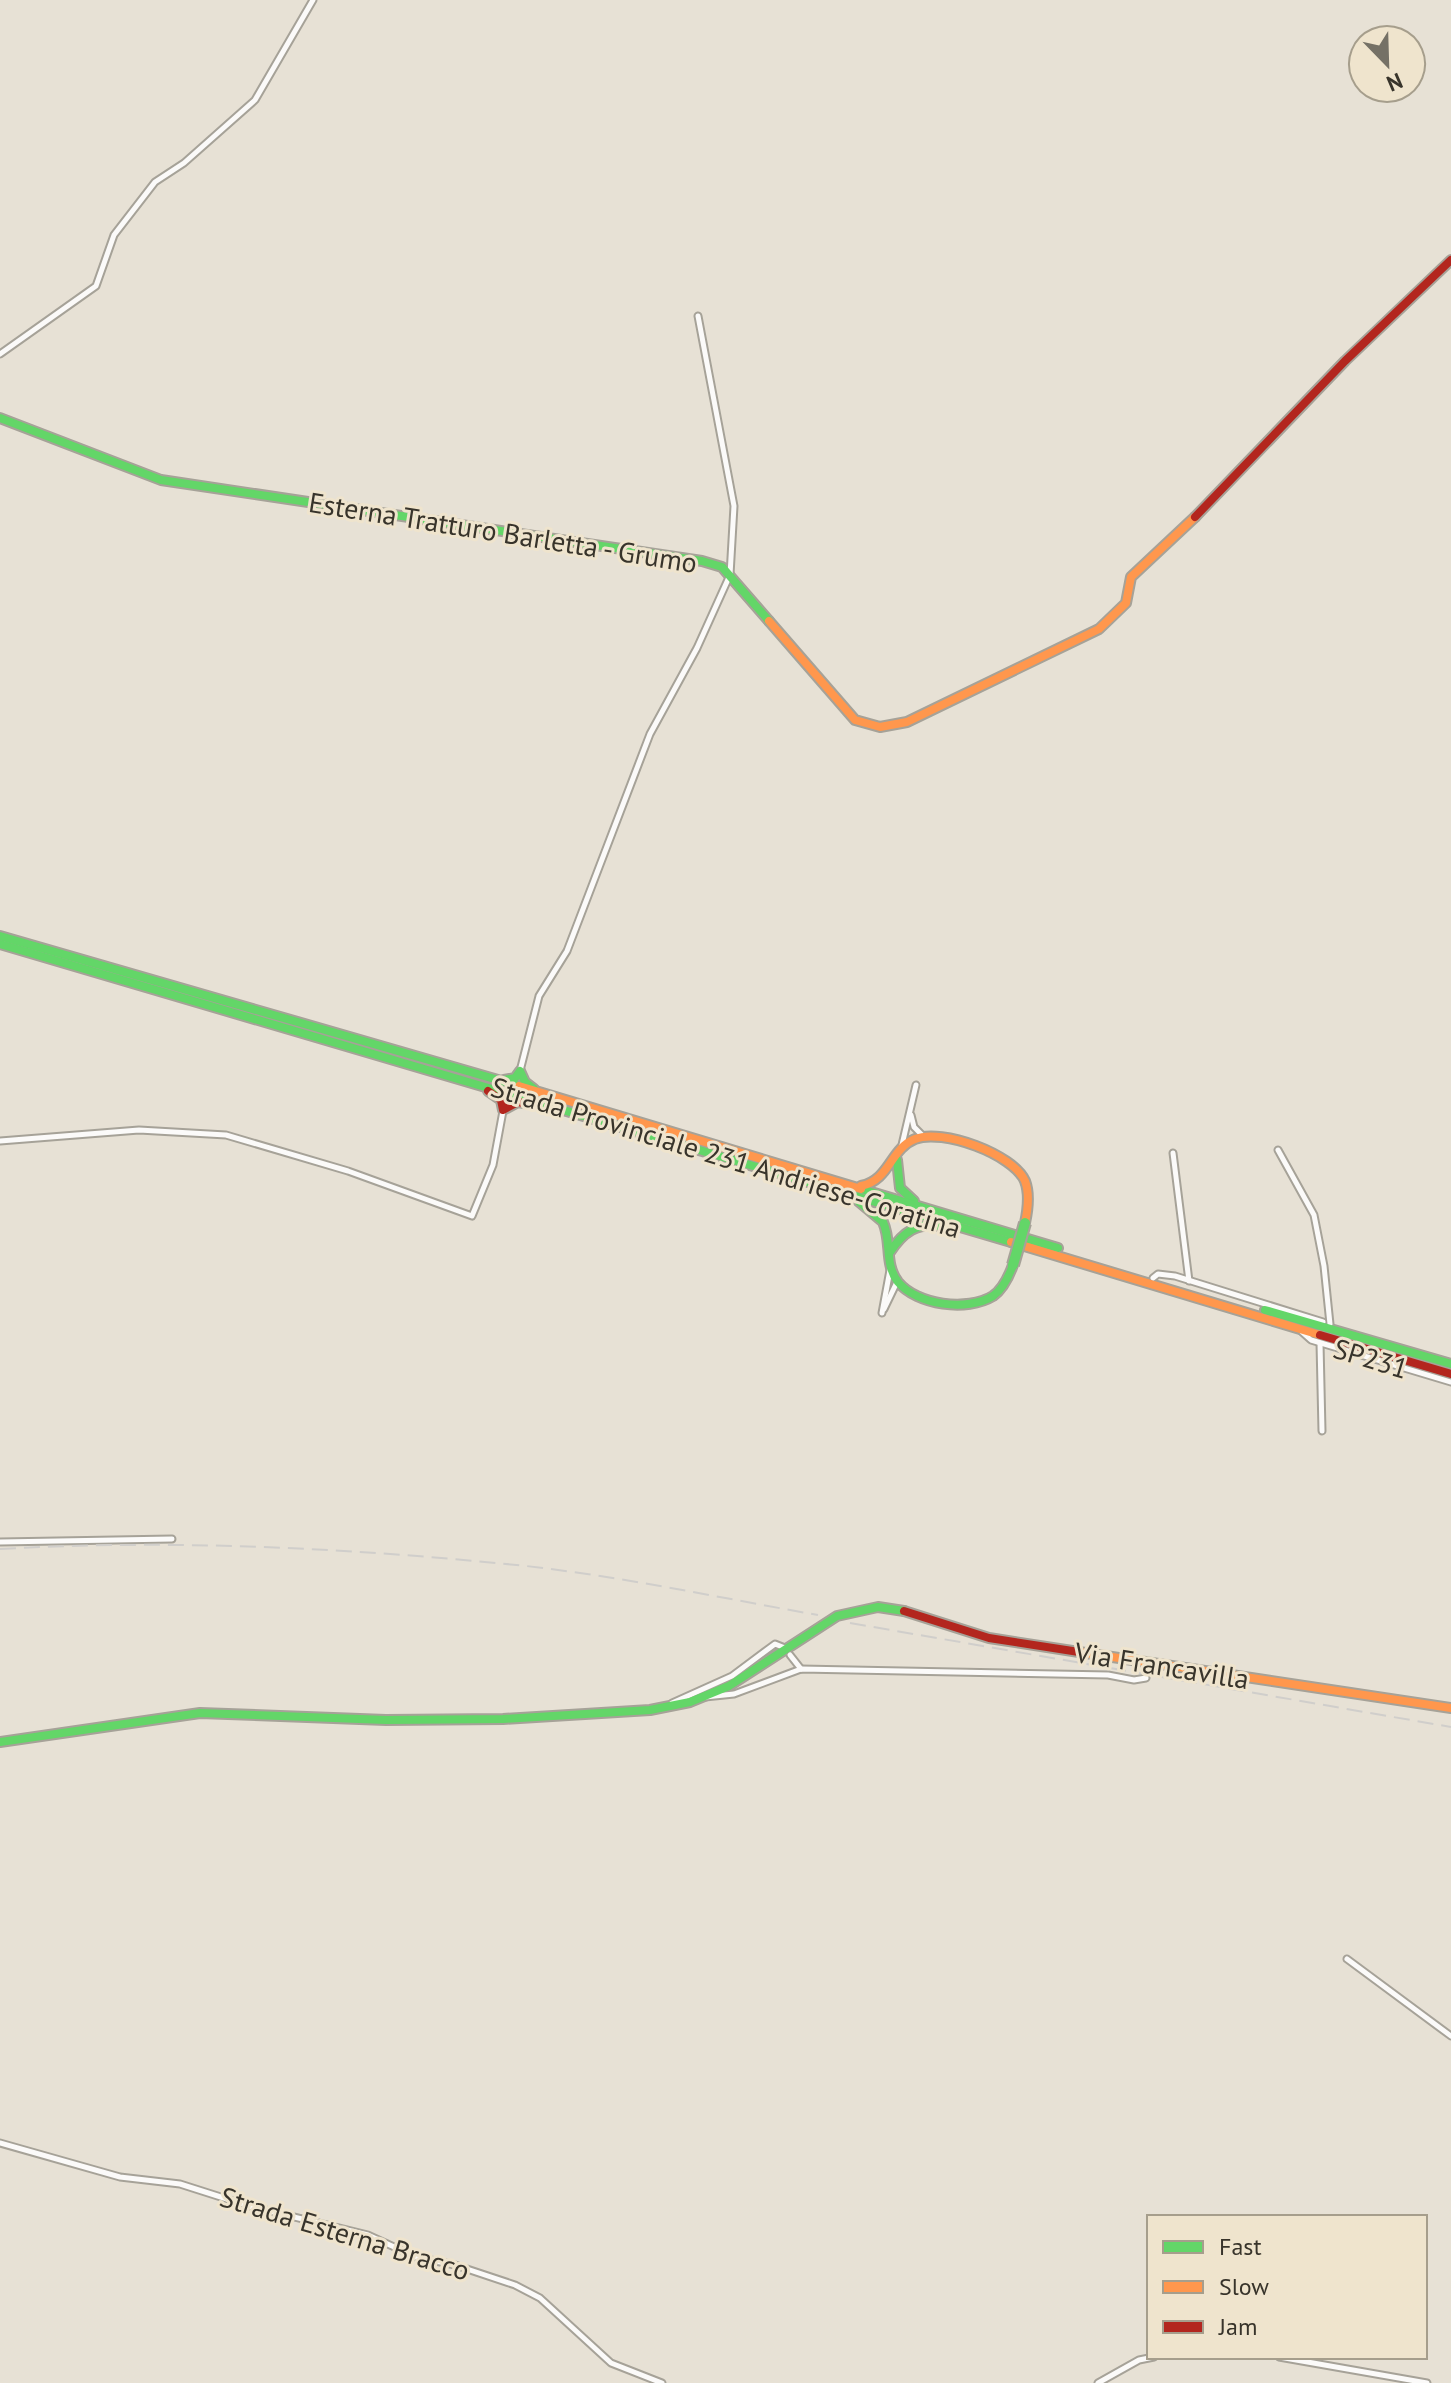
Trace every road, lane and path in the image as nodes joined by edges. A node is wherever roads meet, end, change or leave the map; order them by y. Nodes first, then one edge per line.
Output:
1 (313, 0) edge
2 (1451, 260) edge
3 (698, 316) dead end
4 (0, 354) edge
5 (0, 418) edge
6 (730, 575) junction
7 (0, 936) edge
8 (0, 944) edge
9 (447, 1069) junction
10 (520, 1071) junction
11 (916, 1085) dead end
12 (593, 1108) junction
13 (503, 1110) junction
14 (911, 1114) junction
15 (909, 1121) junction
16 (611, 1122) junction
17 (905, 1129) junction
18 (926, 1137) junction
19 (0, 1141) edge
20 (912, 1141) junction
21 (1278, 1150) dead end
22 (1173, 1153) dead end
23 (899, 1154) junction
24 (832, 1180) junction
25 (855, 1195) junction
26 (922, 1207) junction
27 (987, 1235) junction
28 (889, 1253) junction
29 (890, 1269) junction
30 (1153, 1278) junction
31 (897, 1281) junction
32 (1189, 1281) junction
33 (915, 1292) junction
34 (888, 1298) junction
35 (1330, 1324) junction
36 (1295, 1326) junction
37 (1320, 1343) junction
38 (1451, 1362) edge
39 (1451, 1374) edge
40 (1451, 1382) edge
41 (1322, 1431) dead end
42 (172, 1539) dead end
43 (0, 1542) edge
44 (785, 1648) dead end
45 (790, 1655) dead end
46 (801, 1669) junction
47 (1146, 1678) dead end
48 (732, 1690) junction
49 (668, 1706) junction
50 (1451, 1708) edge
51 (0, 1742) edge
52 (1347, 1959) dead end
53 (1451, 2036) edge
54 (0, 2143) edge
55 (1147, 2358) edge
56 (1290, 2359) edge
57 (662, 2383) edge
58 (1098, 2383) edge
59 (1427, 2383) edge

1 - 4 street
2 - 6 main road, Esterna Tratturo Barletta - Grumo
3 - 6 street
5 - 6 main road, Esterna Tratturo Barletta - Grumo
6 - 10 street
7 - 9 main road, Strada Provinciale 231 Andriese-Coratina / SP231
8 - 9 main road, Strada Provinciale 231 Andriese-Coratina / SP231
9 - 10 main road
9 - 12 main road, Strada Provinciale 231 Andriese-Coratina / SP231
9 - 13 main road
9 - 16 main road, Strada Provinciale 231 Andriese-Coratina / SP231
10 - 12 main road
11 - 14 street
12 - 24 main road, Strada Provinciale 231 Andriese-Coratina / SP231
13 - 16 main road
13 - 19 street
14 - 15 street
14 - 18 street
15 - 17 street
15 - 20 street
16 - 25 main road, Strada Provinciale 231 Andriese-Coratina / SP231
17 - 20 street
17 - 23 street
18 - 20 main road
18 - 33 main road, bridge
20 - 23 main road
21 - 35 street
22 - 32 street
23 - 24 main road
23 - 26 main road
24 - 26 main road, Strada Provinciale 231 Andriese-Coratina / SP231
25 - 27 main road, Strada Provinciale 231 Andriese-Coratina / SP231
25 - 28 main road
26 - 30 main road, Strada Provinciale 231 Andriese-Coratina / SP231
27 - 28 main road
27 - 36 main road, Strada Provinciale 231 Andriese-Coratina / SP231
28 - 29 main road
29 - 31 main road
29 - 34 street
30 - 32 street
30 - 38 main road, Strada Provinciale 231 Andriese-Coratina / SP231
31 - 33 main road
31 - 34 street
32 - 35 street
33 - 34 street
35 - 38 street
36 - 37 street, SP231
36 - 39 main road, Strada Provinciale 231 Andriese-Coratina / SP231
37 - 40 street, SP231
37 - 41 street
42 - 43 street
44 - 49 street
45 - 46 street
46 - 47 street
46 - 48 street
48 - 49 main road
48 - 50 main road, Via Francavilla
49 - 51 main road
52 - 53 street
54 - 57 street, Strada Esterna Bracco
55 - 58 street
56 - 59 street

